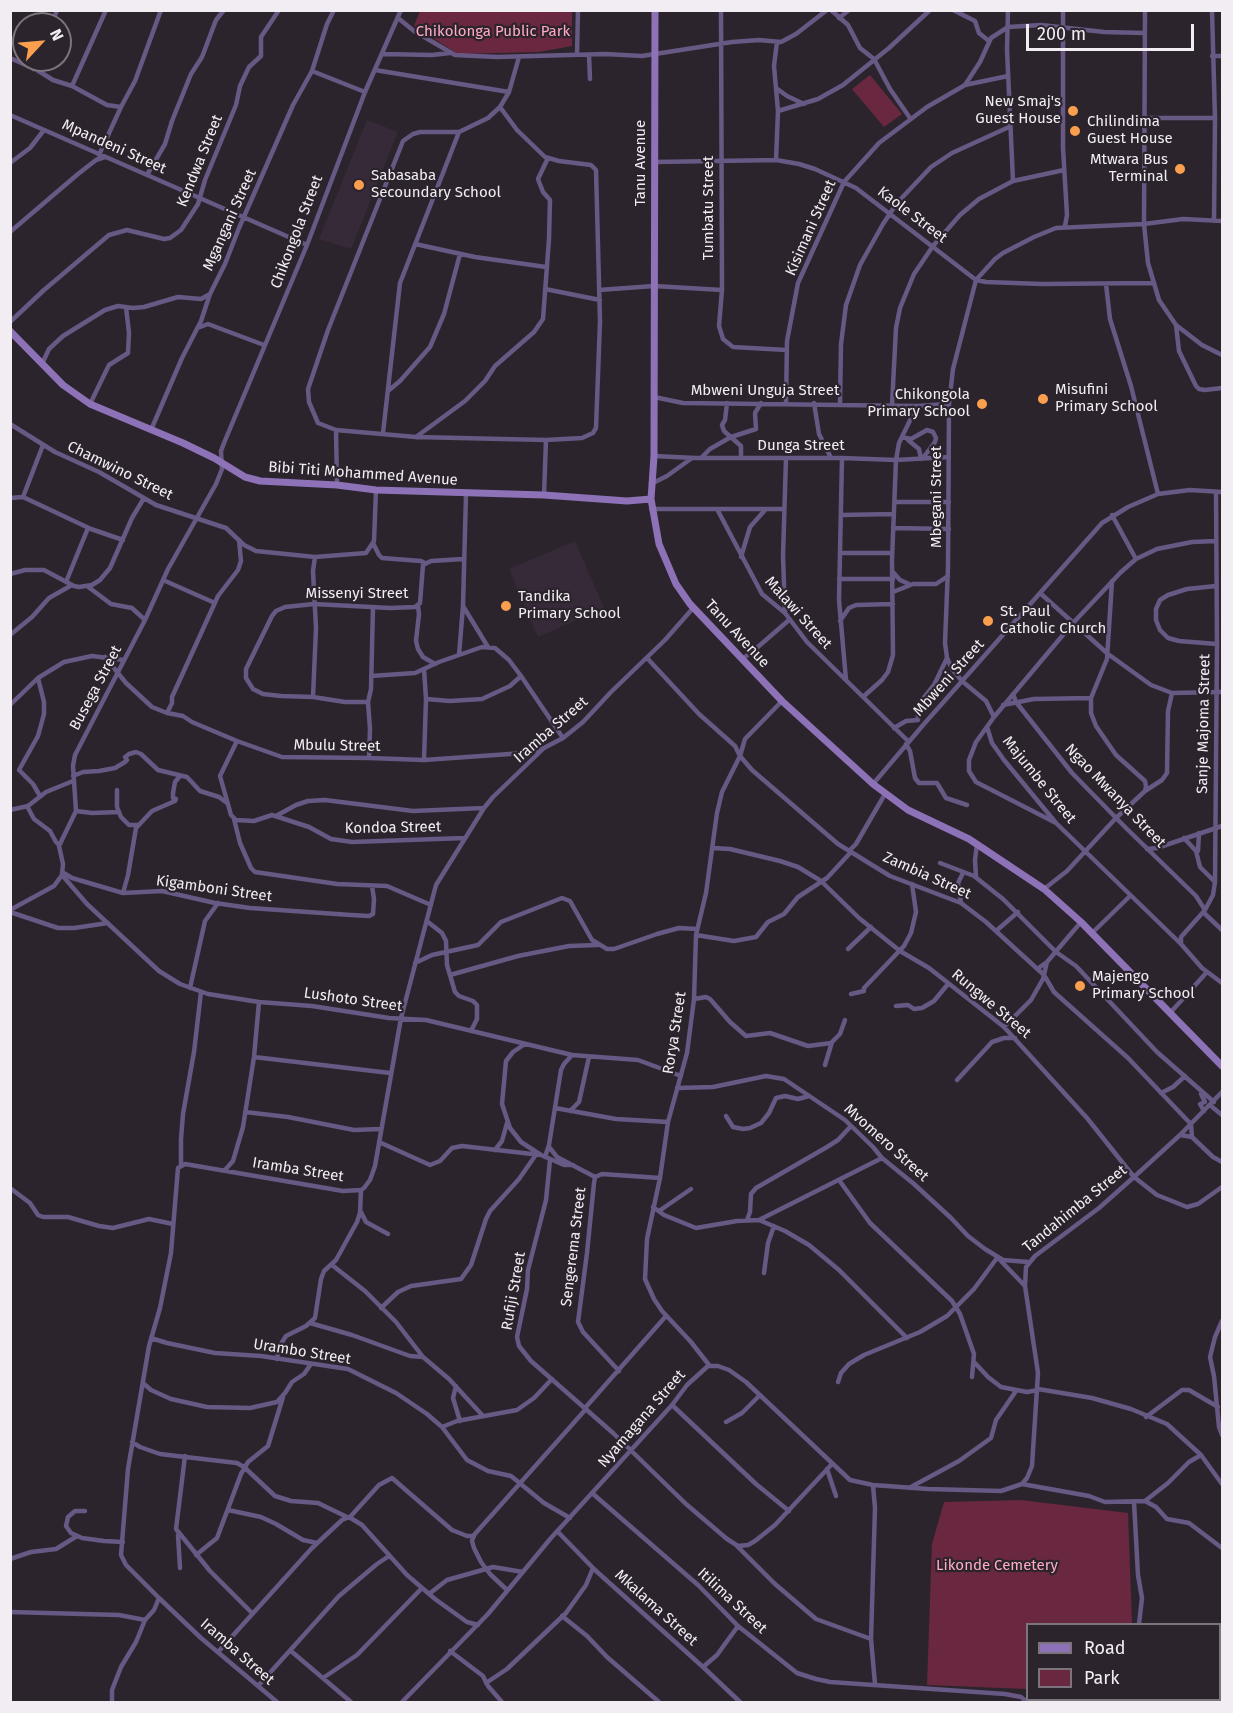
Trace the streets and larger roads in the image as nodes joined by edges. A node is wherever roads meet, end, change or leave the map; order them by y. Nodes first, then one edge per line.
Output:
1 (106, 10) edge
2 (161, 10) edge
3 (224, 10) edge
4 (279, 10) edge
5 (334, 10) edge
6 (401, 10) edge
7 (578, 10) edge
8 (655, 10) edge
9 (721, 10) edge
10 (829, 10) edge
11 (849, 10) edge
12 (930, 10) edge
13 (953, 10) edge
14 (1008, 10) edge
15 (1063, 10) edge
16 (1145, 10) edge
17 (1212, 10) edge
18 (398, 18) junction
19 (838, 18) junction
20 (1008, 27) junction
21 (1063, 27) junction
22 (1144, 33) junction
23 (989, 41) junction
24 (777, 42) junction
25 (720, 44) junction
26 (450, 53) junction
27 (382, 54) junction
28 (589, 54) junction
29 (577, 55) junction
30 (655, 56) junction
31 (1212, 56) junction
32 (1222, 56) edge
33 (519, 57) junction
34 (874, 59) junction
35 (312, 70) junction
36 (375, 70) junction
37 (38, 72) edge
38 (1008, 76) junction
39 (590, 79) dead end
40 (965, 85) junction
41 (72, 86) junction
42 (776, 88) junction
43 (365, 92) junction
44 (509, 92) junction
45 (804, 104) junction
46 (107, 105) junction
47 (121, 107) junction
48 (500, 107) junction
49 (778, 111) junction
50 (11, 116) edge
51 (910, 118) junction
52 (1145, 118) junction
53 (1215, 118) junction
54 (115, 120) junction
55 (1009, 127) junction
56 (44, 130) junction
57 (459, 132) junction
58 (102, 156) junction
59 (548, 158) junction
60 (776, 160) junction
61 (722, 161) junction
62 (655, 162) junction
63 (10, 163) edge
64 (1064, 170) junction
65 (147, 175) junction
66 (1214, 176) junction
67 (1222, 176) edge
68 (1013, 181) junction
69 (844, 182) junction
70 (199, 197) junction
71 (890, 212) junction
72 (245, 217) junction
73 (1214, 221) junction
74 (1222, 221) edge
75 (1144, 224) junction
76 (1065, 226) junction
77 (10, 232) edge
78 (415, 244) junction
79 (307, 246) junction
80 (933, 246) junction
81 (460, 254) junction
82 (546, 267) junction
83 (976, 280) junction
84 (1153, 283) junction
85 (1106, 284) junction
86 (654, 286) junction
87 (545, 289) junction
88 (599, 290) junction
89 (722, 290) junction
90 (210, 294) junction
91 (600, 300) junction
92 (126, 307) junction
93 (10, 322) edge
94 (1176, 325) junction
95 (197, 329) junction
96 (10, 331) edge
97 (264, 345) junction
98 (786, 350) junction
99 (1222, 355) edge
100 (42, 365) junction
101 (1222, 388) edge
102 (388, 392) junction
103 (654, 397) junction
104 (727, 403) junction
105 (761, 403) junction
106 (786, 403) junction
107 (814, 403) junction
108 (90, 404) junction
109 (840, 404) junction
110 (949, 404) junction
111 (892, 405) junction
112 (917, 406) junction
113 (10, 424) edge
114 (18, 429) junction
115 (151, 430) junction
116 (336, 430) junction
117 (10, 433) edge
118 (383, 434) junction
119 (416, 436) junction
120 (731, 437) junction
121 (904, 438) junction
122 (546, 440) junction
123 (43, 445) junction
124 (654, 456) junction
125 (949, 457) junction
126 (692, 458) junction
127 (701, 458) junction
128 (741, 458) junction
129 (786, 458) junction
130 (831, 458) junction
131 (842, 458) junction
132 (922, 458) junction
133 (896, 460) junction
134 (223, 464) junction
135 (651, 484) junction
136 (337, 486) junction
137 (376, 490) junction
138 (1216, 492) junction
139 (1222, 492) edge
140 (466, 494) junction
141 (1158, 494) junction
142 (544, 495) junction
143 (23, 497) junction
144 (10, 498) edge
145 (144, 498) junction
146 (651, 499) junction
147 (895, 502) junction
148 (949, 502) junction
149 (651, 508) junction
150 (717, 509) junction
151 (765, 509) junction
152 (783, 509) junction
153 (841, 514) junction
154 (894, 514) junction
155 (1112, 515) junction
156 (196, 517) junction
157 (88, 528) junction
158 (893, 528) junction
159 (949, 529) junction
160 (123, 540) junction
161 (239, 540) junction
162 (1216, 541) junction
163 (373, 543) junction
164 (892, 553) junction
165 (840, 554) junction
166 (315, 557) junction
167 (741, 557) junction
168 (463, 559) junction
169 (1136, 559) junction
170 (426, 563) junction
171 (892, 571) junction
172 (10, 574) edge
173 (948, 576) junction
174 (839, 579) junction
175 (893, 579) junction
176 (164, 580) junction
177 (1112, 580) junction
178 (69, 584) junction
179 (912, 585) junction
180 (87, 586) junction
181 (1216, 586) junction
182 (893, 592) junction
183 (1040, 593) junction
184 (215, 603) junction
185 (314, 604) junction
186 (893, 604) junction
187 (418, 606) junction
188 (463, 606) junction
189 (373, 607) junction
190 (694, 607) junction
191 (785, 613) junction
192 (145, 620) junction
193 (789, 620) junction
194 (840, 621) junction
195 (1072, 623) junction
196 (10, 635) edge
197 (1217, 644) junction
198 (488, 647) junction
199 (459, 654) junction
200 (1108, 654) junction
201 (105, 657) junction
202 (647, 658) junction
203 (742, 658) junction
204 (947, 658) junction
205 (124, 660) junction
206 (435, 664) junction
207 (424, 669) junction
208 (117, 673) junction
209 (371, 676) junction
210 (521, 676) junction
211 (38, 678) junction
212 (846, 681) junction
213 (962, 681) junction
214 (1220, 692) edge
215 (1172, 693) junction
216 (1013, 694) junction
217 (313, 697) junction
218 (863, 697) junction
219 (1091, 698) junction
220 (426, 699) junction
221 (782, 701) junction
222 (368, 702) junction
223 (1017, 703) junction
224 (10, 705) edge
225 (1003, 705) junction
226 (167, 713) junction
227 (994, 717) junction
228 (987, 727) junction
229 (894, 728) junction
230 (563, 738) junction
231 (237, 741) junction
232 (908, 742) junction
233 (544, 748) junction
234 (740, 756) junction
235 (369, 758) junction
236 (424, 760) junction
237 (180, 776) junction
238 (73, 779) junction
239 (873, 784) junction
240 (117, 790) dead end
241 (1145, 791) junction
242 (885, 794) junction
243 (40, 796) junction
244 (227, 803) junction
245 (967, 805) dead end
246 (27, 806) junction
247 (484, 807) junction
248 (10, 810) edge
249 (76, 811) junction
250 (118, 812) junction
251 (276, 816) junction
252 (1116, 818) junction
253 (234, 819) junction
254 (1056, 823) junction
255 (138, 825) junction
256 (1222, 826) edge
257 (1214, 828) junction
258 (1199, 833) junction
259 (465, 838) junction
260 (1184, 838) junction
261 (977, 844) junction
262 (59, 845) junction
263 (712, 848) junction
264 (1147, 849) junction
265 (850, 851) junction
266 (1084, 852) junction
267 (1198, 854) junction
268 (940, 863) dead end
269 (62, 873) junction
270 (963, 873) junction
271 (977, 879) junction
272 (821, 881) junction
273 (1215, 882) junction
274 (912, 884) junction
275 (372, 886) junction
276 (1044, 889) junction
277 (123, 893) junction
278 (1130, 896) junction
279 (218, 903) junction
280 (961, 903) junction
281 (431, 905) junction
282 (10, 911) edge
283 (1204, 911) junction
284 (1018, 912) junction
285 (428, 922) junction
286 (1081, 922) junction
287 (108, 923) junction
288 (871, 927) junction
289 (1222, 930) edge
290 (996, 931) junction
291 (697, 932) junction
292 (1091, 934) junction
293 (1173, 937) junction
294 (1181, 937) junction
295 (1181, 944) junction
296 (598, 945) junction
297 (848, 949) dead end
298 (900, 951) junction
299 (447, 952) junction
300 (1056, 952) junction
301 (1047, 962) junction
302 (415, 963) junction
303 (1037, 969) junction
304 (1207, 972) junction
305 (450, 975) junction
306 (1044, 975) junction
307 (1222, 983) edge
308 (948, 984) junction
309 (190, 988) junction
310 (201, 992) junction
311 (851, 994) dead end
312 (694, 999) junction
313 (259, 1002) junction
314 (896, 1006) dead end
315 (1170, 1013) junction
316 (401, 1018) junction
317 (845, 1020) dead end
318 (1004, 1027) junction
319 (471, 1031) junction
320 (1015, 1038) junction
321 (832, 1042) junction
322 (525, 1044) junction
323 (1222, 1054) edge
324 (572, 1055) junction
325 (254, 1057) junction
326 (589, 1058) junction
327 (1221, 1064) edge
328 (825, 1065) dead end
329 (390, 1072) junction
330 (1185, 1076) junction
331 (681, 1077) junction
332 (957, 1080) dead end
333 (677, 1088) junction
334 (1198, 1089) junction
335 (1222, 1092) edge
336 (1161, 1093) junction
337 (809, 1096) junction
338 (1212, 1104) junction
339 (555, 1108) junction
340 (570, 1111) junction
341 (1204, 1111) junction
342 (245, 1112) junction
343 (1222, 1115) edge
344 (726, 1116) dead end
345 (668, 1122) junction
346 (507, 1123) junction
347 (1191, 1124) junction
348 (851, 1126) junction
349 (380, 1129) junction
350 (1180, 1135) junction
351 (1192, 1137) junction
352 (379, 1142) junction
353 (549, 1147) junction
354 (494, 1150) junction
355 (543, 1157) junction
356 (882, 1158) junction
357 (1222, 1162) edge
358 (182, 1165) junction
359 (573, 1165) junction
360 (225, 1170) junction
361 (595, 1177) junction
362 (1134, 1177) junction
363 (660, 1178) junction
364 (839, 1180) junction
365 (1222, 1187) edge
366 (10, 1188) edge
367 (691, 1189) dead end
368 (361, 1190) junction
369 (653, 1207) junction
370 (360, 1211) junction
371 (659, 1211) junction
372 (747, 1220) junction
373 (759, 1220) junction
374 (173, 1224) junction
375 (774, 1226) junction
376 (388, 1234) dead end
377 (998, 1258) junction
378 (1029, 1262) junction
379 (332, 1265) junction
380 (764, 1273) dead end
381 (1025, 1286) junction
382 (955, 1306) junction
383 (381, 1308) junction
384 (666, 1316) junction
385 (1222, 1321) edge
386 (310, 1323) junction
387 (151, 1338) junction
388 (907, 1338) junction
389 (423, 1357) junction
390 (277, 1359) junction
391 (974, 1362) junction
392 (311, 1364) junction
393 (709, 1365) junction
394 (619, 1371) junction
395 (972, 1377) dead end
396 (552, 1379) junction
397 (838, 1382) dead end
398 (143, 1383) junction
399 (456, 1386) junction
400 (1038, 1389) junction
401 (1016, 1391) junction
402 (760, 1395) junction
403 (283, 1396) junction
404 (672, 1405) junction
405 (1218, 1407) junction
406 (586, 1409) junction
407 (483, 1416) junction
408 (1146, 1417) junction
409 (460, 1421) junction
410 (726, 1422) dead end
411 (442, 1426) junction
412 (1222, 1435) edge
413 (132, 1442) junction
414 (631, 1450) junction
415 (1201, 1455) junction
416 (185, 1456) junction
417 (832, 1464) junction
418 (244, 1467) junction
419 (827, 1469) junction
420 (1220, 1476) edge
421 (1022, 1484) junction
422 (1222, 1484) edge
423 (521, 1485) junction
424 (873, 1485) junction
425 (909, 1488) junction
426 (592, 1492) junction
427 (836, 1496) dead end
428 (1145, 1501) junction
429 (1134, 1502) junction
430 (228, 1510) junction
431 (85, 1511) dead end
432 (789, 1511) junction
433 (349, 1517) junction
434 (570, 1518) junction
435 (557, 1531) junction
436 (178, 1532) junction
437 (77, 1536) junction
438 (474, 1536) junction
439 (123, 1542) junction
440 (317, 1543) junction
441 (734, 1544) junction
442 (1222, 1548) edge
443 (196, 1555) junction
444 (389, 1556) junction
445 (10, 1558) edge
446 (180, 1568) dead end
447 (593, 1568) junction
448 (486, 1569) junction
449 (523, 1572) junction
450 (422, 1588) junction
451 (507, 1590) junction
452 (429, 1594) junction
453 (159, 1598) junction
454 (10, 1612) edge
455 (252, 1612) junction
456 (562, 1617) junction
457 (146, 1620) junction
458 (1140, 1623) edge
459 (478, 1624) junction
460 (738, 1626) junction
461 (871, 1639) junction
462 (291, 1651) junction
463 (450, 1651) junction
464 (219, 1652) junction
465 (703, 1666) junction
466 (323, 1678) junction
467 (486, 1683) junction
468 (875, 1684) junction
469 (258, 1686) junction
470 (112, 1702) edge
471 (277, 1702) edge
472 (351, 1702) edge
473 (402, 1702) edge
474 (501, 1702) edge
475 (659, 1702) edge
476 (740, 1702) edge
477 (1027, 1702) edge

1 - 41 street
2 - 47 street
3 - 65 street
4 - 70 street, Kendwa Street
5 - 35 street, Mgangani Street
6 - 18 street, Chikongola Street
7 - 29 street
8 - 30 street, Tanu Avenue
9 - 25 street, Tumbatu Street
10 - 19 street
10 - 24 street
11 - 19 street
12 - 34 street
13 - 23 street
14 - 20 street
15 - 21 street
16 - 22 street
17 - 31 street
18 - 26 street
18 - 27 street, Chikongola Street
19 - 34 street
20 - 21 street
20 - 23 street, Kisimani Street
20 - 38 street
21 - 22 street
21 - 64 street
22 - 52 street
23 - 40 street, Kisimani Street
24 - 25 street
24 - 42 street
25 - 30 street
25 - 61 street, Tumbatu Street
26 - 27 street
26 - 33 street
27 - 36 street, Chikongola Street
28 - 29 street
28 - 30 street
28 - 39 street
29 - 33 street
30 - 62 street, Tanu Avenue
31 - 32 street
31 - 53 street
33 - 44 street
34 - 45 street
34 - 51 street
35 - 43 street
35 - 72 street, Mgangani Street
36 - 43 street, Chikongola Street
36 - 44 street
37 - 41 street
38 - 40 street, Kisimani Street
38 - 55 street
40 - 51 street, Kisimani Street
41 - 46 street
42 - 45 street
42 - 49 street
43 - 79 street, Chikongola Street
44 - 48 street
45 - 49 street
46 - 47 street
46 - 54 street
47 - 54 street
48 - 57 street
48 - 59 street
49 - 60 street
50 - 56 street, Mpandeni Street
51 - 69 street, Kisimani Street
52 - 53 street
52 - 75 street
53 - 66 street
54 - 58 street
55 - 68 street
55 - 71 street
56 - 58 street, Mpandeni Street
56 - 63 street
57 - 78 street
57 - 116 street
58 - 65 street, Mpandeni Street
58 - 77 street
59 - 82 street
59 - 88 street
60 - 61 street, Kaole Street
60 - 69 street, Kaole Street
61 - 62 street, Kaole Street
61 - 89 street, Tumbatu Street
62 - 86 street, Tanu Avenue
64 - 68 street
64 - 76 street
65 - 70 street, Mpandeni Street
66 - 67 street
66 - 73 street
68 - 80 street
69 - 71 street, Kaole Street
69 - 98 street, Kisimani Street
70 - 72 street, Mpandeni Street
70 - 93 street, Kendwa Street
71 - 80 street, Kaole Street
71 - 109 street
72 - 79 street, Mpandeni Street
72 - 90 street, Mgangani Street
73 - 74 street, Mbegani Street
73 - 75 street, Mbegani Street
75 - 76 street, Mbegani Street
75 - 84 street
76 - 83 street, Mbegani Street
78 - 81 street
78 - 102 street
79 - 97 street, Chikongola Street
80 - 83 street, Kaole Street
80 - 111 street
81 - 82 street
81 - 102 street
82 - 87 street
83 - 85 street
83 - 110 street, Mbegani Street
84 - 85 street
84 - 94 street
85 - 141 street
86 - 88 street
86 - 89 street
86 - 103 street, Tanu Avenue
87 - 91 street
87 - 119 street
88 - 91 street
89 - 98 street, Tumbatu Street
90 - 92 street, Mgangani Street
90 - 95 street
91 - 122 street
92 - 100 street, Mgangani Street
92 - 108 street
94 - 99 street
94 - 101 street
95 - 97 street
95 - 115 street
96 - 100 street, Bibi Titi Mohammed Avenue
97 - 134 street, Chikongola Street
98 - 106 street, Kisimani Street
100 - 108 street, Bibi Titi Mohammed Avenue
102 - 118 street
103 - 104 street, Mbweni Unguja Street
103 - 124 street, Tanu Avenue
104 - 105 street, Mbweni Unguja Street
104 - 120 street
105 - 106 street, Mbweni Unguja Street
105 - 120 street
106 - 107 street, Mbweni Unguja Street
107 - 109 street, Mbweni Unguja Street
107 - 130 street
108 - 115 street, Bibi Titi Mohammed Avenue
109 - 111 street, Mbweni Unguja Street
110 - 112 street, Mbweni Unguja Street
110 - 125 street, Mbegani Street
111 - 112 street, Mbweni Unguja Street
112 - 121 street
113 - 114 street, Chamwino Street
114 - 117 street
114 - 123 street, Chamwino Street
115 - 134 street, Bibi Titi Mohammed Avenue
116 - 118 street
116 - 136 street
118 - 119 street
119 - 122 street
120 - 127 street
120 - 128 street
121 - 132 street
121 - 132 street
121 - 133 street
122 - 142 street
123 - 143 street
123 - 145 street, Chamwino Street
124 - 126 street, Dunga Street
124 - 135 street, Tanu Avenue
125 - 132 street, Dunga Street
125 - 148 street, Mbegani Street
126 - 127 street, Dunga Street
126 - 135 street
127 - 128 street, Dunga Street
128 - 129 street, Dunga Street
129 - 130 street, Dunga Street
129 - 152 street
130 - 131 street, Dunga Street
131 - 133 street, Dunga Street
131 - 153 street
132 - 133 street, Dunga Street
133 - 147 street
134 - 136 street, Bibi Titi Mohammed Avenue
134 - 156 street, Busega Street
135 - 146 street, Tanu Avenue
136 - 137 street, Bibi Titi Mohammed Avenue
137 - 140 street, Bibi Titi Mohammed Avenue
137 - 163 street
138 - 139 street, Mbweni Street
138 - 141 street, Mbweni Street
138 - 162 street, Sanje Majoma Street
140 - 142 street, Bibi Titi Mohammed Avenue
140 - 168 street
141 - 155 street, Mbweni Street
142 - 146 street, Bibi Titi Mohammed Avenue
143 - 144 street
143 - 157 street
145 - 156 street, Chamwino Street
145 - 160 street
146 - 149 street, Tanu Avenue
147 - 148 street
147 - 154 street
148 - 159 street, Mbegani Street
149 - 150 street
149 - 190 street, Tanu Avenue
150 - 151 street
150 - 167 street, Malawi Street
151 - 152 street
151 - 167 street
152 - 191 street
153 - 154 street
153 - 165 street
154 - 158 street
155 - 169 street
155 - 183 street, Mbweni Street
156 - 161 street, Chamwino Street
156 - 176 street, Busega Street
157 - 160 street
157 - 178 street
158 - 159 street
158 - 164 street
159 - 173 street, Mbegani Street
160 - 180 street
161 - 166 street, Chamwino Street
161 - 184 street
162 - 169 street, Majumbe Street
162 - 181 street, Sanje Majoma Street
163 - 166 street, Chamwino Street
163 - 170 street
164 - 165 street
164 - 171 street
165 - 174 street
166 - 185 street
167 - 191 street, Malawi Street
168 - 170 street
168 - 188 street
169 - 177 street, Majumbe Street
170 - 187 street, Missenyi Street
171 - 175 street
171 - 179 street
172 - 178 street
173 - 179 street
173 - 204 street, Mbegani Street
174 - 175 street
174 - 194 street
175 - 182 street
176 - 184 street
176 - 192 street, Busega Street
177 - 195 street, Majumbe Street
177 - 200 street
178 - 180 street
178 - 196 street
179 - 182 street
180 - 192 street
181 - 197 street, Sanje Majoma Street
181 - 197 street
182 - 186 street
183 - 195 street
183 - 213 street, Mbweni Street
184 - 226 street
185 - 189 street, Missenyi Street
185 - 217 street
185 - 217 street, Missenyi Street
186 - 194 street
186 - 218 street
187 - 189 street, Missenyi Street
187 - 206 street
188 - 198 street
188 - 199 street
189 - 209 street
190 - 202 street, Iramba Street
190 - 203 street, Tanu Avenue
191 - 193 street, Malawi Street
192 - 205 street, Busega Street
193 - 203 street
193 - 212 street, Malawi Street
194 - 212 street
195 - 200 street
195 - 216 street, Majumbe Street
197 - 214 street, Sanje Majoma Street
198 - 199 street
198 - 210 street
199 - 206 street
200 - 215 street
200 - 219 street
201 - 205 street
201 - 208 street, Mbulu Street
201 - 211 street
202 - 230 street, Iramba Street
202 - 234 street, Zambia Street
203 - 221 street, Tanu Avenue
204 - 213 street
204 - 229 street
205 - 208 street, Busega Street
206 - 207 street
207 - 209 street
207 - 220 street
208 - 226 street, Mbulu Street
208 - 238 street, Busega Street
209 - 222 street
210 - 220 street
210 - 230 street
211 - 224 street
211 - 243 street
212 - 218 street, Malawi Street
213 - 227 street
213 - 232 street, Mbweni Street
214 - 215 street
214 - 257 street, Sanje Majoma Street
215 - 241 street
216 - 223 street, Ngao Mwanya Street
216 - 225 street, Majumbe Street
217 - 222 street, Missenyi Street
218 - 229 street, Malawi Street
219 - 223 street
219 - 241 street
220 - 236 street
221 - 234 street, Rorya Street
221 - 239 street, Tanu Avenue
222 - 235 street
223 - 225 street
223 - 252 street, Ngao Mwanya Street
225 - 227 street, Majumbe Street
226 - 231 street, Mbulu Street
227 - 228 street, Majumbe Street
228 - 254 street, Majumbe Street
228 - 254 street
229 - 232 street, Malawi Street
230 - 233 street, Iramba Street
231 - 235 street, Mbulu Street
231 - 244 street
232 - 239 street, Mbweni Street
232 - 245 street
233 - 236 street, Mbulu Street
233 - 247 street, Iramba Street
234 - 263 street, Rorya Street
234 - 265 street, Zambia Street
235 - 236 street, Mbulu Street
237 - 238 street
237 - 244 street
237 - 255 street
238 - 243 street
238 - 249 street, Busega Street
239 - 242 street, Tanu Avenue
240 - 250 street
241 - 252 street
242 - 261 street, Tanu Avenue
242 - 265 street
243 - 246 street
244 - 253 street
246 - 248 street
246 - 262 street
247 - 251 street
247 - 259 street, Iramba Street
249 - 250 street
249 - 262 street
250 - 255 street
251 - 253 street, Kondoa Street
251 - 259 street, Kondoa Street
252 - 264 street, Ngao Mwanya Street
252 - 266 street
253 - 275 street
254 - 266 street, Majumbe Street
255 - 277 street
256 - 257 street
257 - 258 street
257 - 273 street, Sanje Majoma Street
258 - 260 street
258 - 267 street
259 - 281 street, Iramba Street
260 - 264 street
260 - 267 street
261 - 271 street
261 - 276 street, Tanu Avenue
262 - 269 street
263 - 272 street, Rungwe Street
263 - 291 street, Rorya Street
264 - 283 street, Ngao Mwanya Street
265 - 272 street
265 - 274 street, Zambia Street
266 - 276 street
266 - 278 street, Majumbe Street
267 - 273 street
268 - 270 street
269 - 277 street, Kigamboni Street
269 - 282 street
269 - 287 street, Lushoto Street
270 - 271 street
270 - 280 street
271 - 284 street
272 - 288 street, Rungwe Street
272 - 291 street
273 - 283 street, Sanje Majoma Street
274 - 280 street, Zambia Street
274 - 298 street
275 - 279 street, Kigamboni Street
275 - 281 street
276 - 286 street, Tanu Avenue
277 - 279 street, Kigamboni Street
278 - 292 street
278 - 293 street, Majumbe Street
279 - 309 street
280 - 290 street, Zambia Street
281 - 285 street, Iramba Street
282 - 287 street
283 - 289 street, Ngao Mwanya Street
283 - 294 street, Sanje Majoma Street
284 - 290 street
284 - 300 street
285 - 299 street
285 - 302 street, Iramba Street
286 - 292 street, Tanu Avenue
286 - 300 street
287 - 309 street, Lushoto Street
288 - 297 street
288 - 298 street, Rungwe Street
290 - 303 street, Zambia Street
291 - 296 street
291 - 312 street, Rorya Street
292 - 315 street, Tanu Avenue
293 - 294 street
293 - 295 street, Majumbe Street
294 - 295 street
295 - 304 street, Majumbe Street
296 - 299 street
296 - 305 street
298 - 308 street, Rungwe Street
298 - 311 street
299 - 302 street
299 - 305 street
300 - 301 street
300 - 330 street
301 - 303 street
301 - 306 street
302 - 316 street, Iramba Street
303 - 306 street, Zambia Street
304 - 307 street, Majumbe Street
304 - 315 street
305 - 319 street
306 - 318 street
306 - 336 street, Zambia Street
308 - 314 street
308 - 318 street, Rungwe Street
309 - 310 street, Lushoto Street
310 - 313 street, Lushoto Street
310 - 358 street
312 - 321 street
312 - 331 street, Rorya Street
313 - 316 street, Lushoto Street
313 - 325 street
315 - 327 street, Tanu Avenue
316 - 319 street, Lushoto Street
316 - 329 street, Iramba Street
317 - 321 street
318 - 320 street, Rungwe Street
319 - 322 street, Lushoto Street
320 - 332 street
320 - 362 street, Rungwe Street
321 - 328 street
322 - 324 street, Lushoto Street
322 - 346 street
323 - 327 street
324 - 326 street, Lushoto Street
324 - 339 street, Rufiji Street
325 - 329 street
325 - 342 street
326 - 331 street, Lushoto Street
326 - 340 street
329 - 349 street, Iramba Street
330 - 334 street
330 - 336 street
331 - 333 street, Rorya Street
333 - 337 street, Mvomero Street
333 - 345 street, Rorya Street
334 - 338 street
334 - 341 street
335 - 338 street, Tandahimba Street
336 - 347 street, Zambia Street
337 - 344 street
337 - 348 street, Mvomero Street
338 - 341 street, Tandahimba Street
338 - 343 street
339 - 340 street
339 - 353 street, Rufiji Street
340 - 345 street
341 - 347 street, Tandahimba Street
342 - 349 street
342 - 360 street
345 - 363 street, Rorya Street
346 - 354 street
346 - 355 street
347 - 350 street, Tandahimba Street
347 - 351 street
348 - 356 street, Mvomero Street
348 - 372 street
349 - 352 street, Iramba Street
350 - 351 street
350 - 362 street, Tandahimba Street
351 - 357 street
352 - 354 street
352 - 368 street, Iramba Street
353 - 355 street, Rufiji Street
353 - 359 street
354 - 355 street
355 - 359 street
355 - 383 street
355 - 396 street, Rufiji Street
356 - 364 street
356 - 377 street, Mvomero Street
358 - 360 street, Iramba Street
358 - 374 street, Iramba Street
359 - 361 street
360 - 368 street, Iramba Street
361 - 363 street, Sengerema Street
361 - 394 street, Sengerema Street
362 - 365 street, Rungwe Street
362 - 378 street, Tandahimba Street
363 - 369 street, Rorya Street
364 - 373 street
364 - 382 street
366 - 374 street
367 - 371 street
368 - 370 street
369 - 371 street
369 - 384 street, Rorya Street
370 - 376 street
370 - 379 street
371 - 372 street
372 - 373 street
373 - 375 street
374 - 387 street, Iramba Street
375 - 380 street
375 - 388 street
377 - 378 street
377 - 381 street, Mvomero Street
377 - 382 street
378 - 381 street, Tandahimba Street
379 - 383 street
379 - 386 street
381 - 400 street, Tandahimba Street
382 - 388 street
382 - 391 street
383 - 389 street
384 - 393 street, Rorya Street
384 - 394 street
385 - 405 street
386 - 389 street
386 - 390 street
387 - 390 street, Urambo Street
387 - 398 street, Iramba Street
388 - 397 street
389 - 399 street
390 - 392 street, Urambo Street
391 - 395 street
391 - 401 street
392 - 403 street
392 - 411 street, Urambo Street
393 - 402 street
393 - 404 street, Nyamagana Street
394 - 406 street
396 - 406 street, Rufiji Street
396 - 407 street
398 - 403 street
398 - 413 street, Iramba Street
399 - 407 street
399 - 409 street
400 - 401 street
400 - 408 street
400 - 421 street, Tandahimba Street
401 - 425 street
402 - 410 street
402 - 417 street
403 - 418 street
404 - 414 street, Nyamagana Street
404 - 432 street
405 - 408 street
405 - 412 street
406 - 414 street, Rufiji Street
406 - 423 street
407 - 409 street
408 - 415 street
409 - 411 street
411 - 423 street, Urambo Street
413 - 416 street
413 - 439 street, Iramba Street
414 - 426 street, Nyamagana Street
414 - 441 street, Rufiji Street
415 - 420 street
415 - 428 street
416 - 418 street
416 - 436 street
417 - 419 street
417 - 424 street
418 - 430 street
418 - 433 street
419 - 427 street
419 - 432 street
420 - 422 street
421 - 425 street
421 - 429 street
423 - 434 street, Urambo Street
423 - 438 street
424 - 425 street
424 - 461 street
426 - 434 street, Nyamagana Street
426 - 460 street, Itilima Street
428 - 429 street
428 - 442 street
429 - 458 street
430 - 440 street
430 - 443 street
431 - 437 street
432 - 441 street
433 - 438 street
433 - 440 street
433 - 444 street
434 - 435 street, Nyamagana Street
435 - 447 street, Mkalama Street
435 - 449 street, Nyamagana Street
436 - 443 street
436 - 446 street
437 - 439 street
437 - 445 street
438 - 448 street
439 - 453 street, Iramba Street
440 - 455 street
441 - 461 street, Rufiji Street
443 - 455 street
444 - 450 street
444 - 462 street
447 - 456 street
447 - 465 street, Mkalama Street
448 - 449 street
448 - 451 street
448 - 452 street
449 - 451 street, Nyamagana Street
450 - 452 street
450 - 466 street
451 - 459 street, Nyamagana Street
452 - 459 street
453 - 457 street
453 - 464 street, Iramba Street
454 - 457 street
455 - 464 street
456 - 467 street
456 - 475 street
457 - 470 street
459 - 463 street, Nyamagana Street
460 - 465 street
460 - 468 street, Itilima Street
461 - 468 street
462 - 466 street
462 - 469 street
463 - 467 street
463 - 473 street, Nyamagana Street
464 - 469 street, Iramba Street
465 - 476 street, Mkalama Street
466 - 472 street
467 - 474 street
468 - 477 street, Itilima Street
469 - 471 street, Iramba Street

